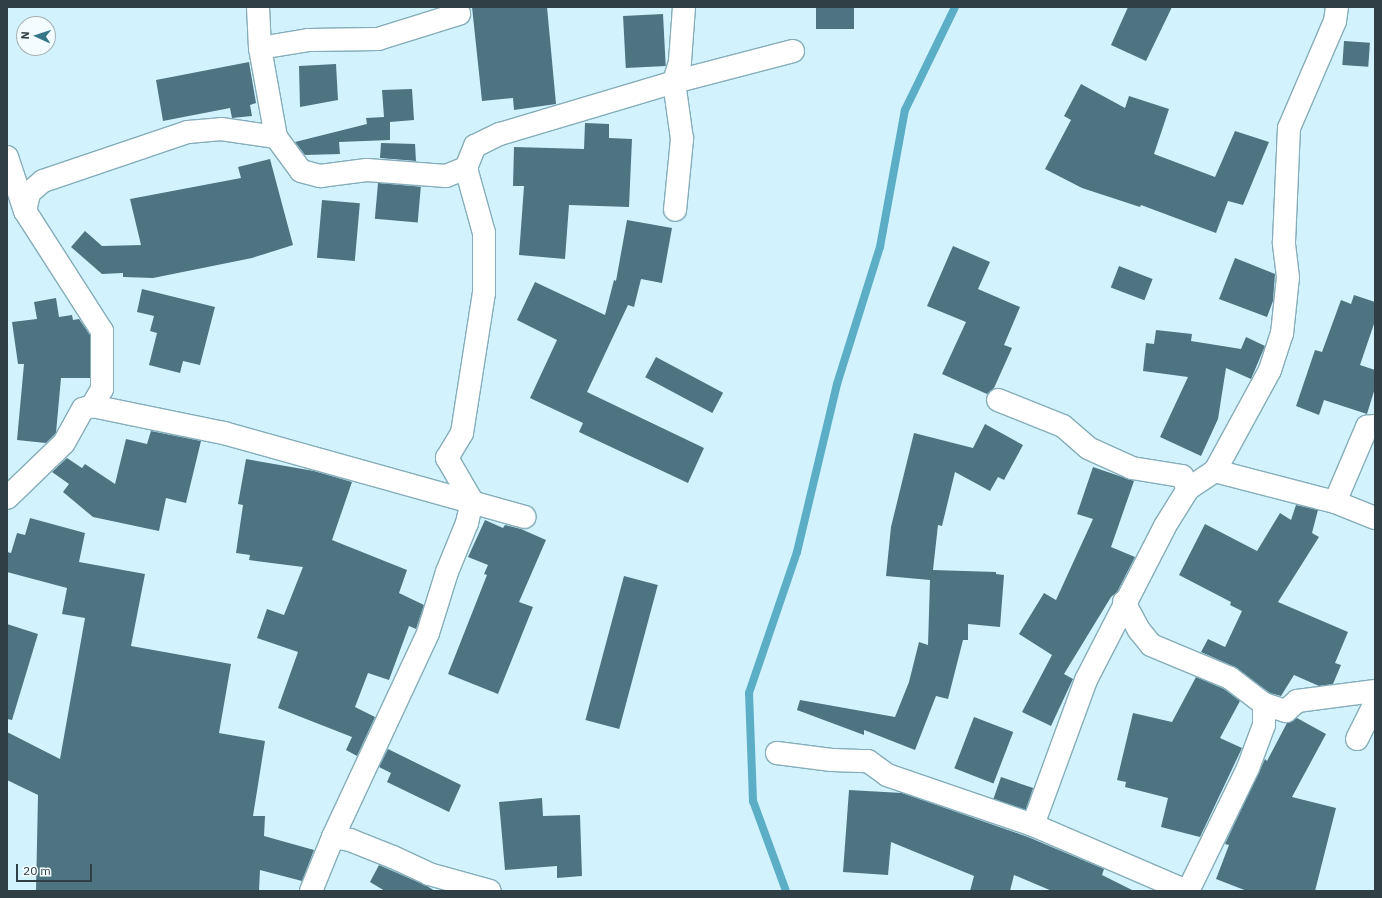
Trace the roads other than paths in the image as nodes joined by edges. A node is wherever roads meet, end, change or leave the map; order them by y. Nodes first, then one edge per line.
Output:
1 (258, 7) edge
2 (684, 7) edge
3 (1337, 7) edge
4 (459, 14) dead end
5 (260, 48) junction
6 (793, 51) dead end
7 (674, 82) junction
8 (276, 137) junction
9 (7, 157) edge
10 (466, 168) junction
11 (675, 210) dead end
12 (25, 212) junction
13 (998, 400) dead end
14 (92, 406) junction
15 (1375, 426) edge
16 (1215, 472) junction
17 (1188, 489) junction
18 (7, 498) edge
19 (472, 501) junction
20 (1335, 502) junction
21 (524, 517) dead end
22 (1375, 518) edge
23 (1124, 602) junction
24 (1375, 691) edge
25 (1375, 703) edge
26 (1264, 704) junction
27 (1357, 739) dead end
28 (777, 753) dead end
29 (1033, 825) junction
30 (333, 837) junction
31 (311, 891) edge
32 (490, 891) edge
33 (1187, 891) edge

1 - 5 street
2 - 7 street
3 - 16 street
4 - 5 street
5 - 8 street
6 - 7 street
7 - 10 street
7 - 11 street
8 - 10 street
8 - 12 street
9 - 12 street
10 - 19 street
12 - 14 street
13 - 17 street
14 - 18 street
14 - 19 street
15 - 20 street
16 - 17 street
16 - 20 street
17 - 23 street
19 - 21 street
19 - 30 street
20 - 22 street
23 - 26 street
23 - 29 street
24 - 26 street
25 - 27 street
26 - 33 street
28 - 29 street
29 - 33 street
30 - 31 street
30 - 32 street

